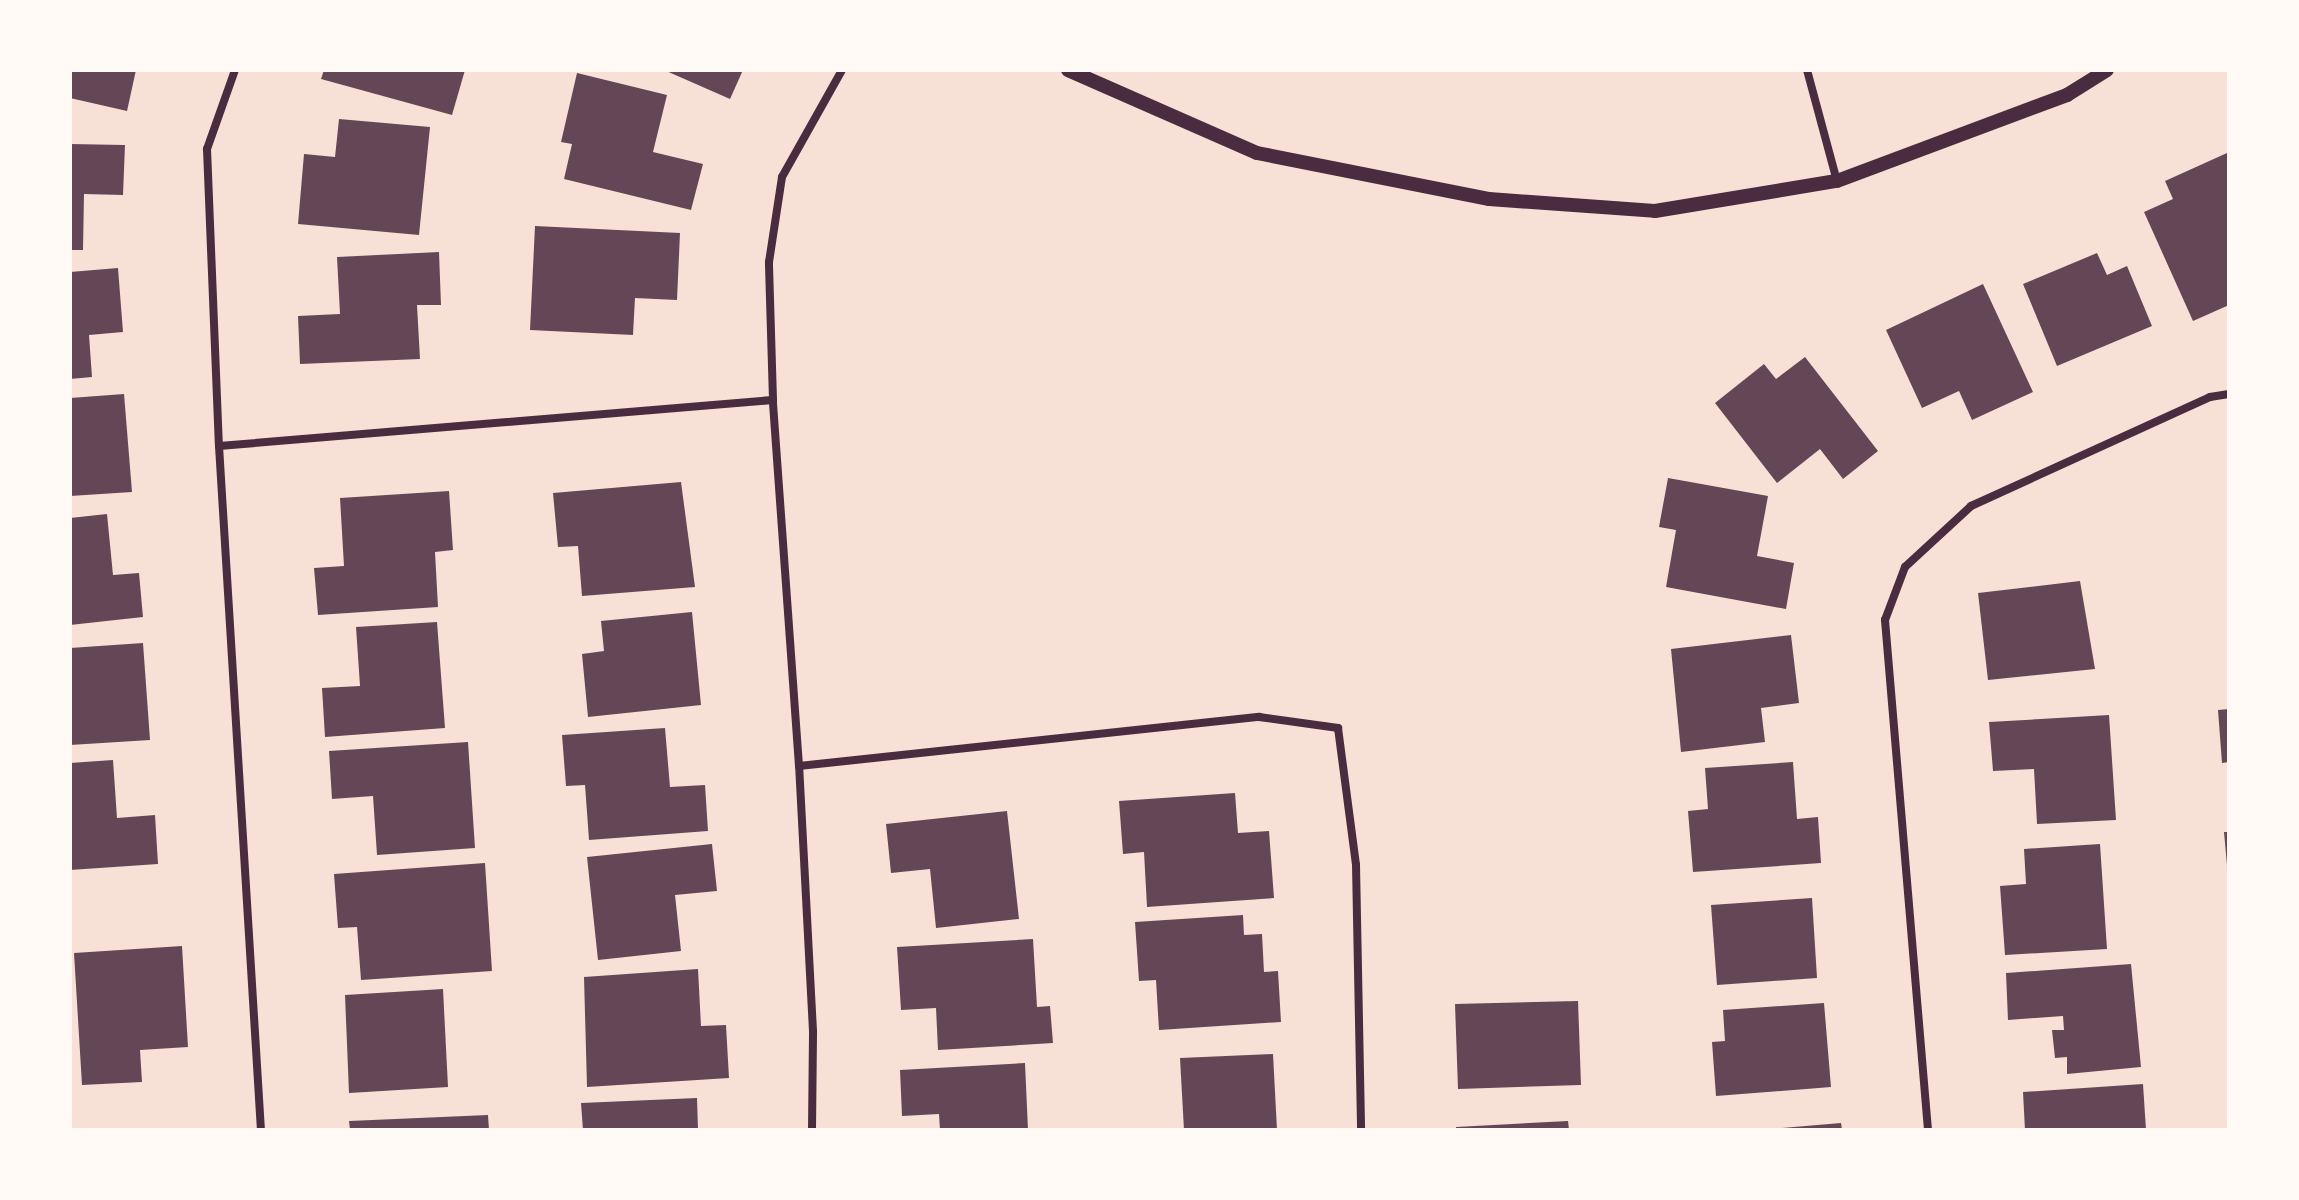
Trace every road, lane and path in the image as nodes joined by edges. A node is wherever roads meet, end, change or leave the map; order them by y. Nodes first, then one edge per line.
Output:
1 (235, 70) edge
2 (842, 70) edge
3 (1068, 70) edge
4 (1807, 70) edge
5 (2107, 70) edge
6 (1837, 181) junction
7 (2229, 394) edge
8 (773, 400) junction
9 (219, 446) junction
10 (799, 766) junction
11 (261, 1130) edge
12 (812, 1130) edge
13 (1361, 1130) edge
14 (1928, 1130) edge

1 - 9 street
2 - 8 street
3 - 6 street
4 - 6 street
5 - 6 street
7 - 14 street
8 - 9 street
8 - 10 street
9 - 11 street
10 - 12 street
10 - 13 street

